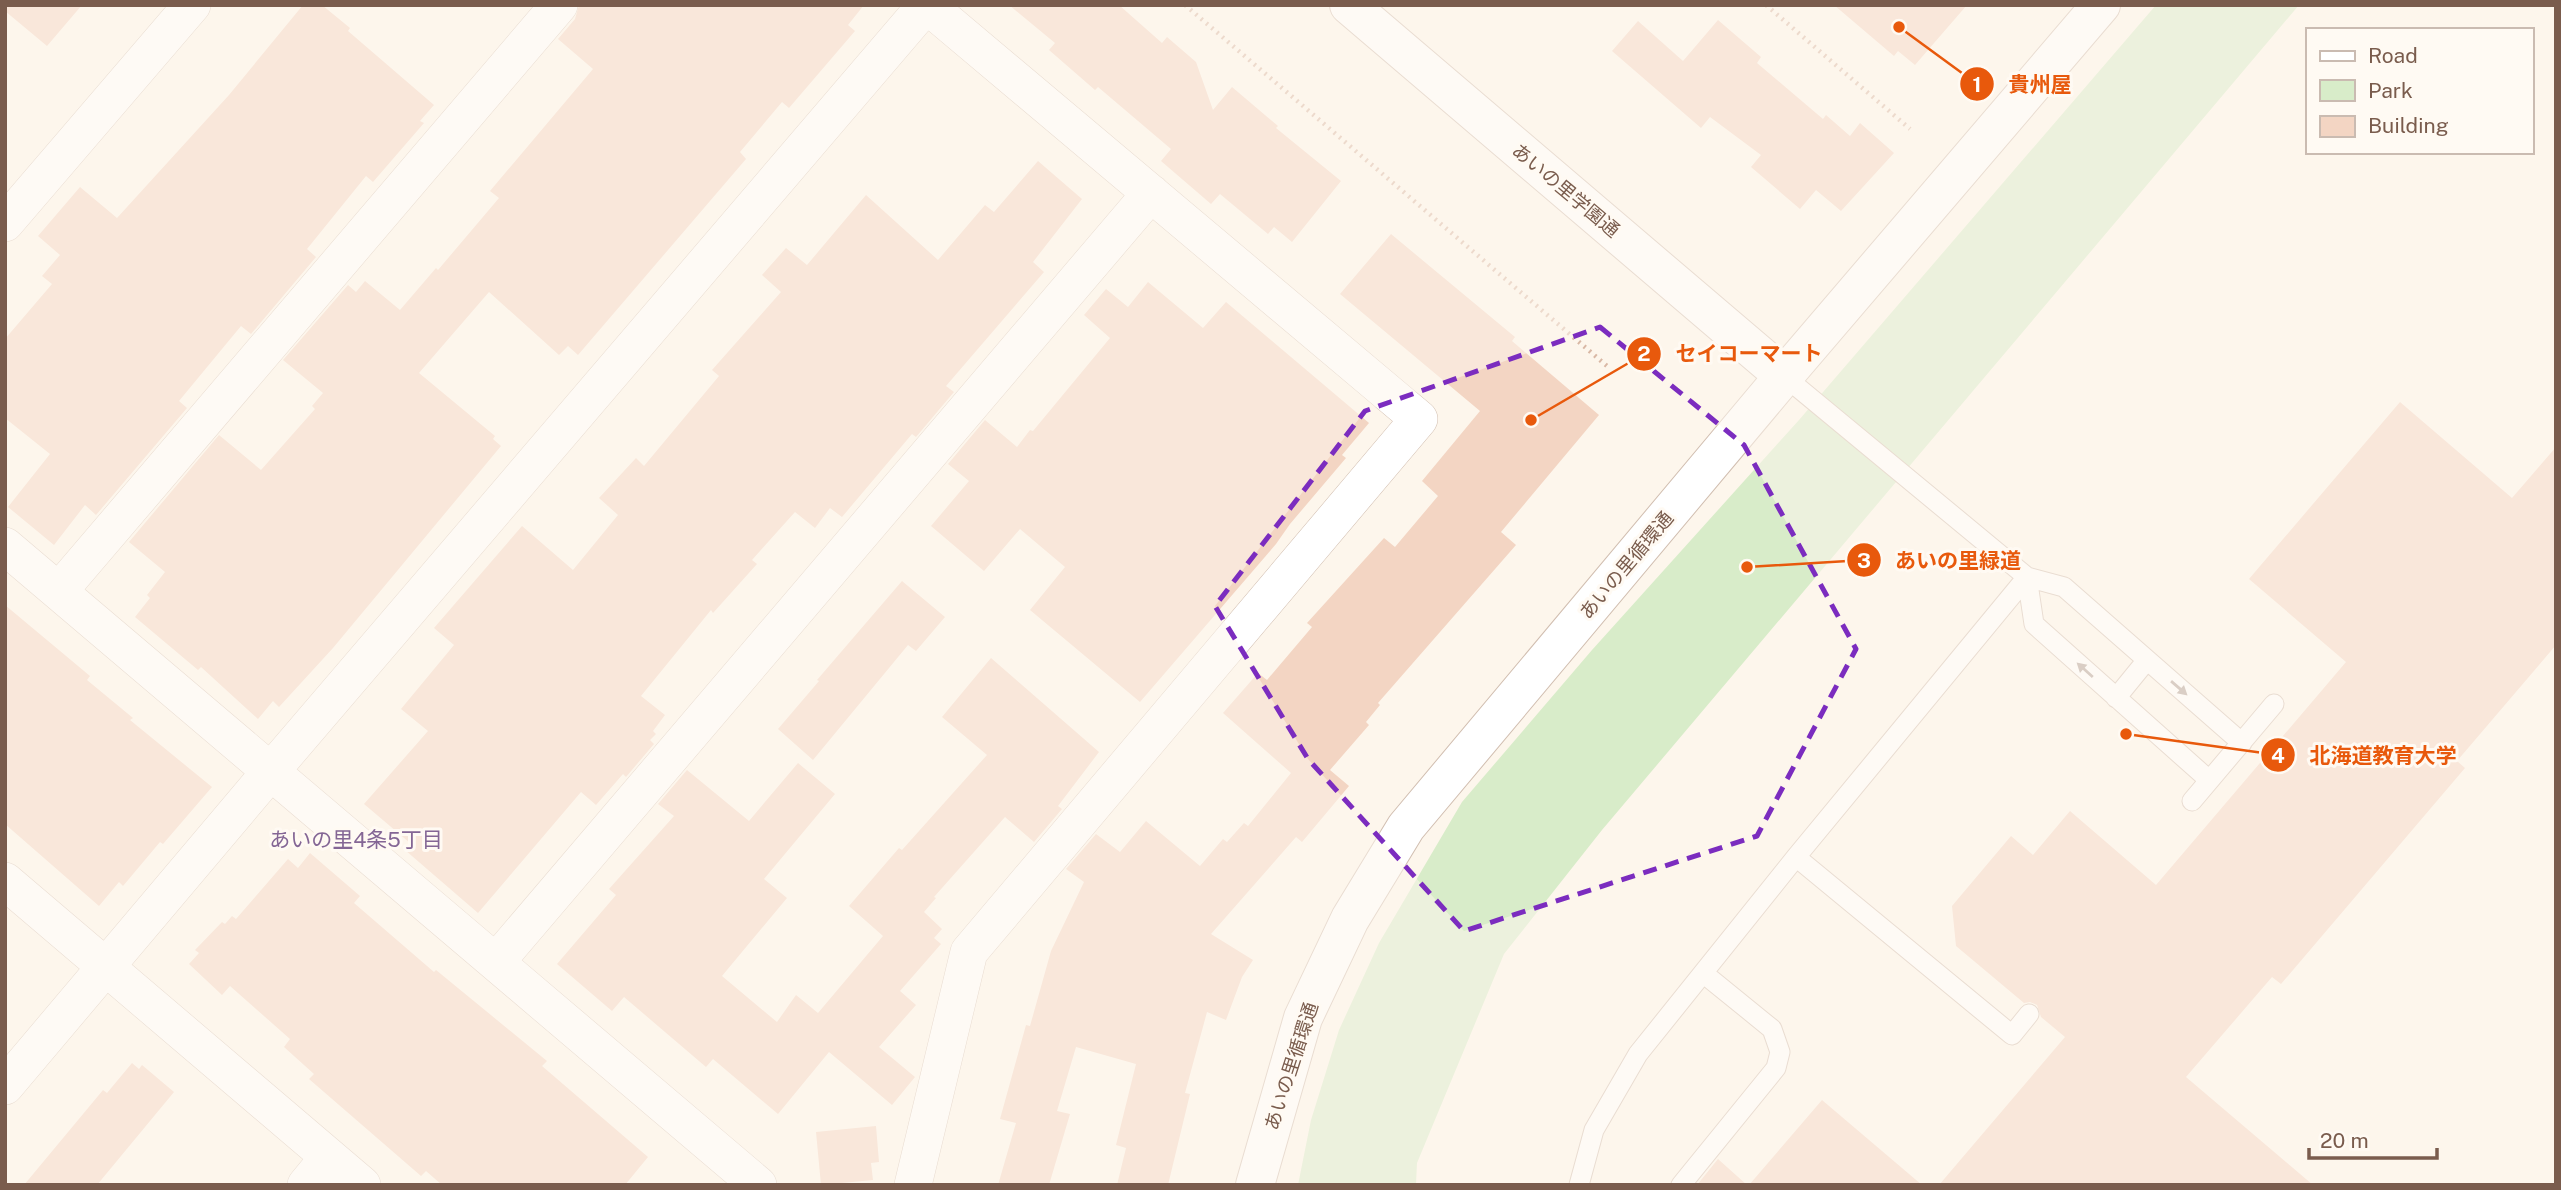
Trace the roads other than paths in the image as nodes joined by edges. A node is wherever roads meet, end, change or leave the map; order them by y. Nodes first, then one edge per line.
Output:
1 (192, 5) edge
2 (559, 5) edge
3 (926, 5) edge
4 (1349, 5) edge
5 (2101, 5) edge
6 (1152, 193) junction
7 (5, 223) edge
8 (1784, 376) junction
9 (5, 546) edge
10 (2027, 578) junction
11 (59, 591) junction
12 (2147, 660) junction
13 (2116, 698) junction
14 (2274, 704) dead end
15 (2242, 743) junction
16 (271, 771) junction
17 (2209, 780) junction
18 (2192, 801) dead end
19 (1796, 857) junction
20 (5, 881) edge
21 (496, 962) junction
22 (106, 967) junction
23 (1703, 973) junction
24 (2029, 1014) dead end
25 (5, 1086) edge
26 (329, 1157) junction
27 (306, 1185) edge
28 (362, 1185) edge
29 (758, 1185) edge
30 (913, 1185) edge
31 (1255, 1185) edge
32 (1579, 1185) edge
33 (1681, 1185) edge

1 - 7 street
2 - 11 street
3 - 6 street
3 - 16 street
4 - 8 street, あいの里学園通
5 - 8 street, あいの里循環通
6 - 21 street
6 - 30 street
8 - 10 lane
8 - 31 street, あいの里循環通
9 - 11 street
10 - 12 lane
13 -> 10 lane
10 - 19 lane
11 - 16 street
12 - 13 lane
12 -> 15 lane
13 - 17 lane
14 - 15 lane
15 - 17 lane
16 - 21 street
16 - 22 street
17 - 18 lane
19 - 23 lane
19 - 24 lane
20 - 22 street
21 - 29 street
22 - 25 street
22 - 26 street
23 - 32 lane
23 - 33 lane
26 - 27 street
26 - 28 street

